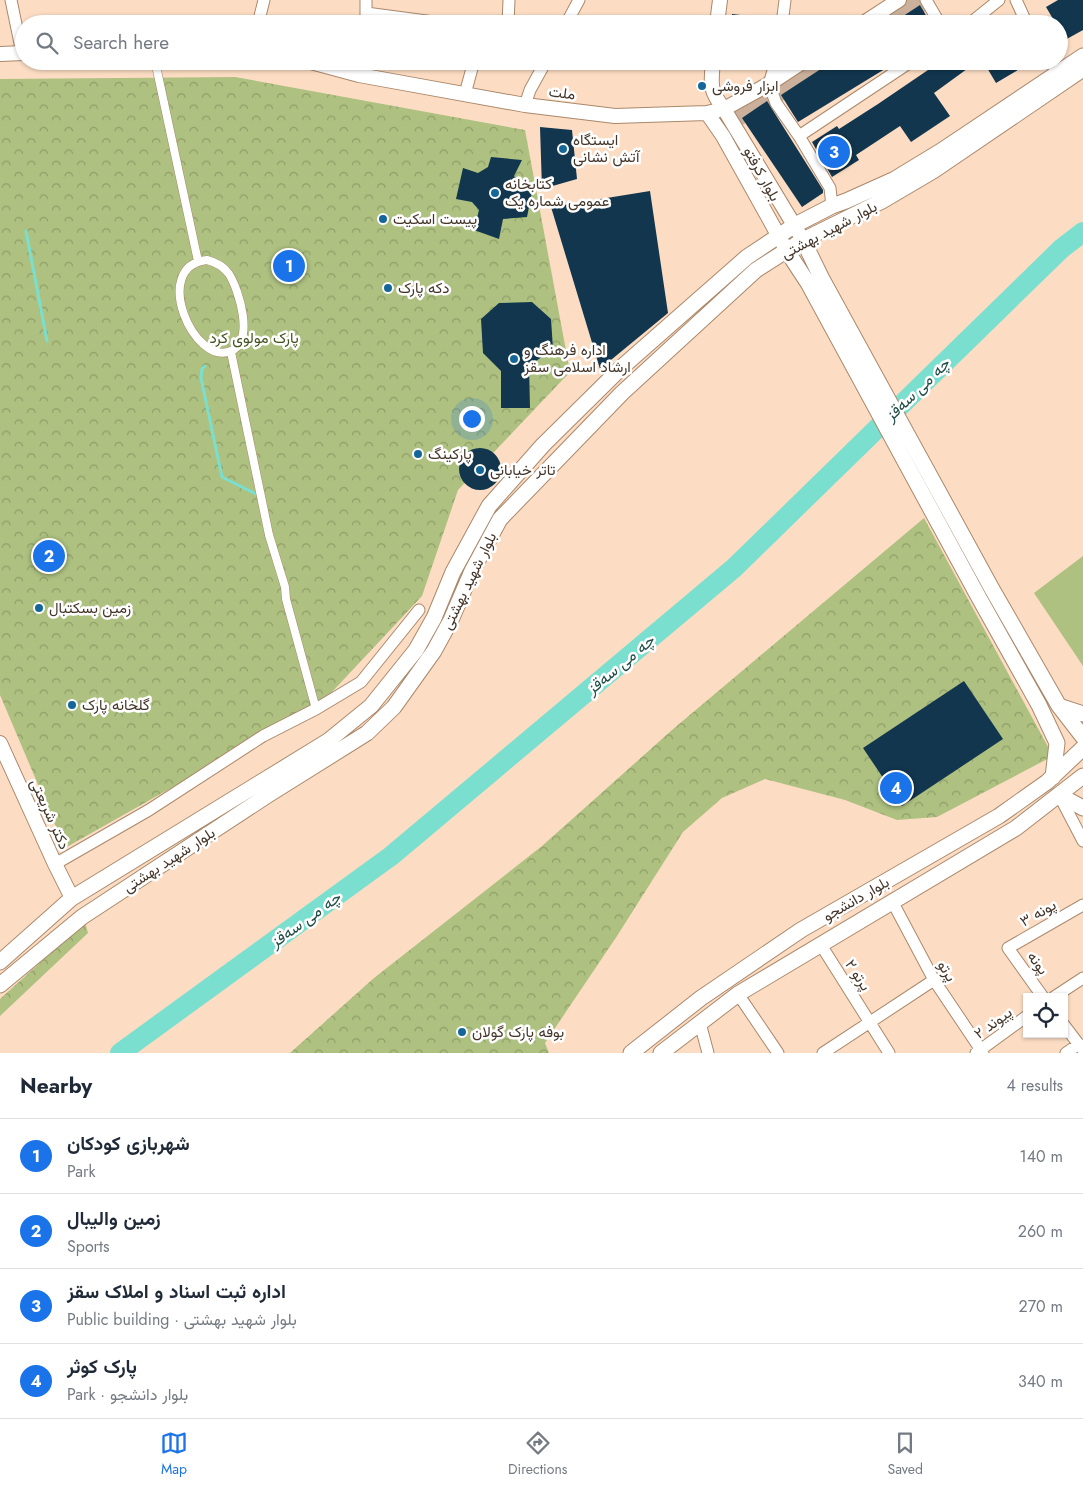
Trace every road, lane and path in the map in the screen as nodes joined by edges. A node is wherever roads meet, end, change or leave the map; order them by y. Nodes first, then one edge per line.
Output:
1 (264, 0) edge
2 (366, 0) edge
3 (509, 0) edge
4 (579, 0) edge
5 (720, 0) edge
6 (785, 0) edge
7 (899, 0) edge
8 (926, 0) edge
9 (999, 0) edge
10 (1016, 0) edge
11 (8, 2) edge
12 (260, 15) edge
13 (366, 15) edge
14 (508, 15) edge
15 (571, 15) edge
16 (718, 15) edge
17 (783, 15) edge
18 (876, 15) edge
19 (935, 15) edge
20 (981, 15) edge
21 (1024, 15) edge
22 (15, 26) edge
23 (15, 53) edge
24 (0, 54) edge
25 (1083, 56) edge
26 (1068, 62) edge
27 (1083, 69) edge
28 (157, 70) edge
29 (368, 70) edge
30 (472, 70) edge
31 (541, 70) edge
32 (712, 70) edge
33 (773, 70) edge
34 (790, 70) edge
35 (898, 70) edge
36 (1050, 70) edge
37 (769, 84) junction
38 (465, 94) junction
39 (525, 105) junction
40 (724, 109) junction
41 (708, 113) junction
42 (798, 136) junction
43 (832, 206) junction
44 (795, 225) junction
45 (778, 236) junction
46 (803, 240) junction
47 (787, 250) junction
48 (198, 261) junction
49 (814, 280) junction
50 (231, 352) junction
51 (420, 610) dead end
52 (1060, 706) junction
53 (316, 709) junction
54 (1083, 714) edge
55 (1083, 737) edge
56 (0, 743) edge
57 (1083, 748) edge
58 (1083, 776) edge
59 (1052, 777) junction
60 (1059, 795) junction
61 (1083, 808) edge
62 (1083, 841) edge
63 (55, 864) junction
64 (72, 898) junction
65 (892, 901) junction
66 (1083, 905) edge
67 (82, 916) junction
68 (821, 945) junction
69 (1008, 948) joint
70 (0, 962) edge
71 (1083, 978) edge
72 (934, 980) junction
73 (0, 985) edge
74 (1040, 993) edge
75 (1060, 993) edge
76 (738, 994) junction
77 (701, 998) junction
78 (713, 1012) junction
79 (1023, 1019) edge
80 (871, 1022) junction
81 (700, 1023) junction
82 (1068, 1030) edge
83 (1081, 1047) edge
84 (980, 1052) edge
85 (631, 1053) edge
86 (661, 1053) edge
87 (708, 1053) edge
88 (778, 1053) edge
89 (823, 1053) edge
90 (890, 1053) edge
91 (1066, 1053) edge

1 - 12 street
2 - 13 street
3 - 14 street
4 - 15 street
5 - 16 street
6 - 17 street
7 - 18 street
8 - 19 street
9 - 20 street
10 - 21 street
11 - 22 street
23 - 24 street
25 - 26 main road, بلوار شهید بهشتی
27 - 46 main road, بلوار شهید بهشتی
28 - 48 street
29 - 38 street, ملت
30 - 38 street
31 - 39 street
32 - 40 street
33 - 37 street
34 - 37 street, ملت
35 - 42 street
36 - 43 main road, بلوار شهید بهشتی
37 - 40 street, ملت
37 - 42 street
38 - 39 street, ملت
39 - 41 street, ملت
40 - 41 street, ملت
40 - 44 street
41 - 45 street, بلوار کرفتو
42 - 43 street
43 - 44 main road, بلوار شهید بهشتی
44 - 45 main road, بلوار شهید بهشتی
44 - 46 street
45 - 47 street, بلوار کرفتو
45 - 64 main road, بلوار شهید بهشتی
46 - 47 main road, بلوار شهید بهشتی
46 - 49 main road
47 - 49 main road
47 - 67 main road, بلوار شهید بهشتی
48 - 50 street
48 - 50 street
49 - 52 main road
49 - 59 main road
50 - 53 street
51 - 53 street
52 - 54 main road
52 - 55 main road
53 - 63 street
56 - 63 street, دکتر شریعتی
57 - 59 main road, بلوار دانشجو
58 - 60 main road, بلوار دانشجو
59 - 77 main road, بلوار دانشجو
60 - 61 main road
60 - 62 street
60 - 65 main road, بلوار دانشجو
63 - 64 street, دکتر شریعتی
64 - 67 main road
64 - 70 main road, بلوار شهید بهشتی
65 - 68 main road, بلوار دانشجو
65 - 72 street, پرتو
66 - 69 street, پونه ۳
67 - 73 main road, بلوار شهید بهشتی
68 - 76 main road, بلوار دانشجو
68 - 80 street, پرتو ۲
69 - 74 street, پونه
71 - 75 street
72 - 80 street
72 - 84 street, پرتو
76 - 78 main road, بلوار دانشجو
76 - 88 street
77 - 78 main road
77 - 85 main road, بلوار دانشجو
78 - 81 main road, بلوار دانشجو
79 - 84 street, پیوند ۲
80 - 89 street
80 - 90 street, پرتو ۲
81 - 86 main road, بلوار دانشجو
81 - 87 street
82 - 83 street
83 - 91 street

